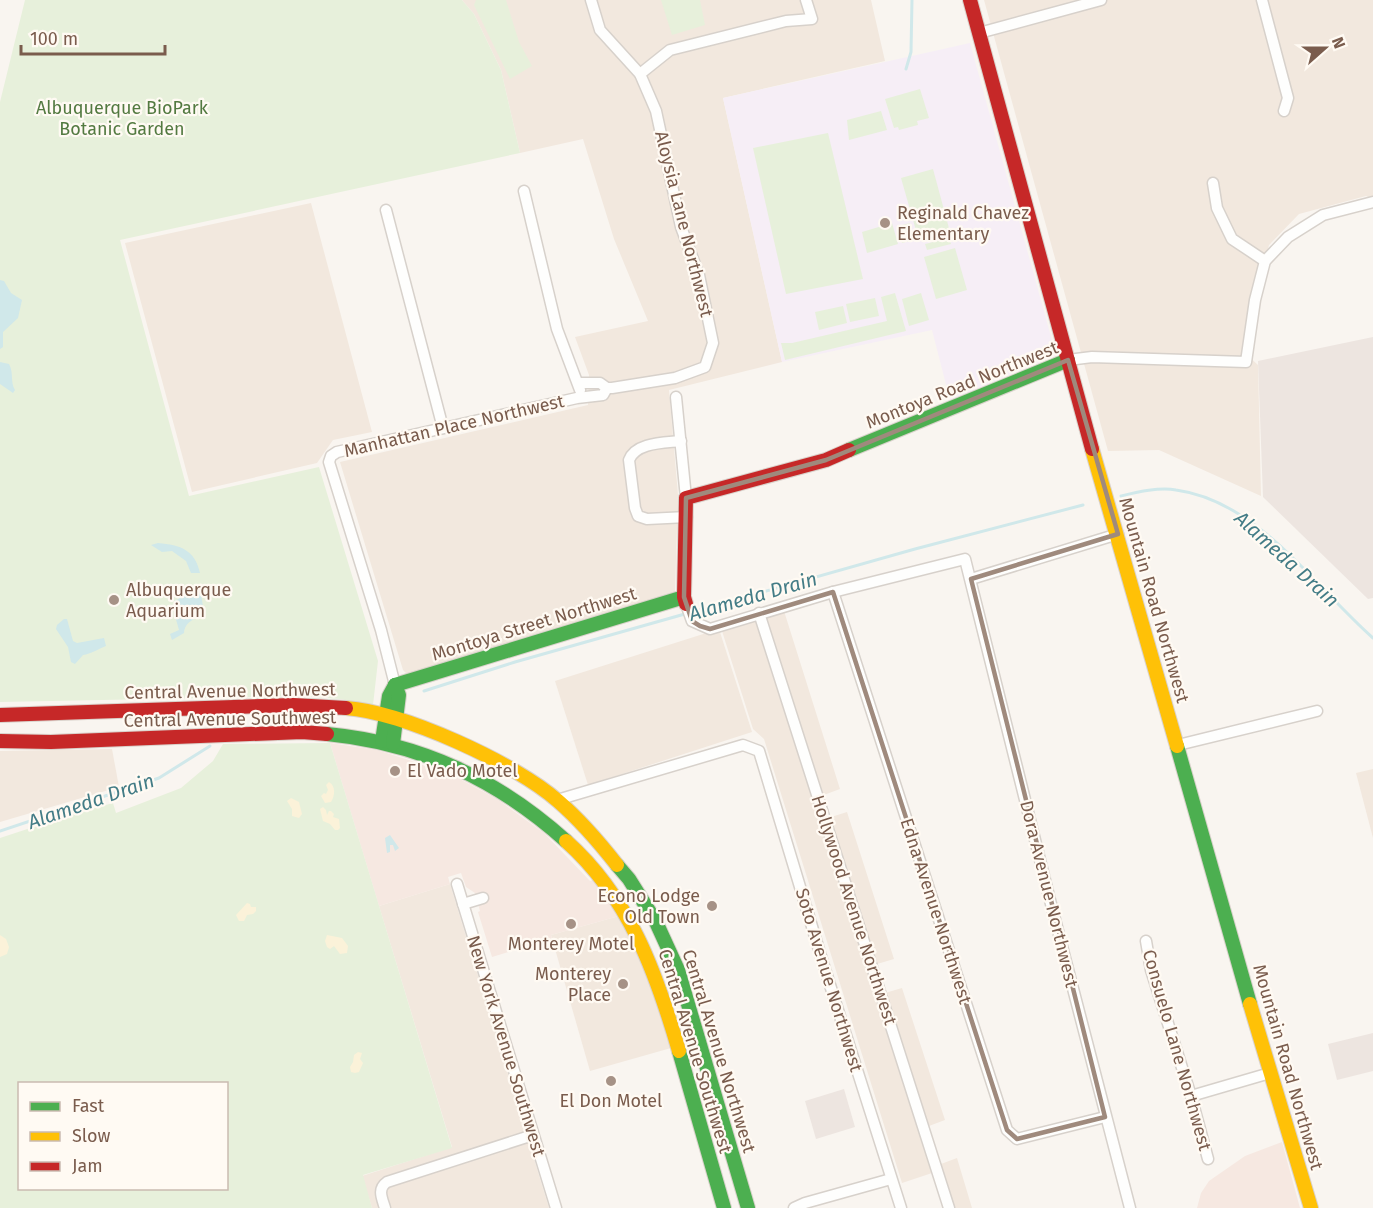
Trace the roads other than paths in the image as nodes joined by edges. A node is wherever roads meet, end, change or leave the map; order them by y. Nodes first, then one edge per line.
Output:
1 (591, 0) edge
2 (806, 0) edge
3 (969, 0) edge
4 (1101, 0) edge
5 (1262, 0) edge
6 (979, 33) junction
7 (640, 74) junction
8 (1284, 111) dead end
9 (1214, 183) dead end
10 (524, 190) dead end
11 (1373, 202) edge
12 (386, 210) dead end
13 (1265, 261) junction
14 (1068, 360) junction
15 (579, 383) junction
16 (607, 388) junction
17 (676, 397) dead end
18 (578, 398) junction
19 (443, 428) junction
20 (681, 441) junction
21 (686, 498) junction
22 (687, 517) junction
23 (1118, 534) junction
24 (971, 579) junction
25 (833, 592) junction
26 (685, 601) junction
27 (759, 613) junction
28 (395, 685) junction
29 (1317, 711) dead end
30 (0, 715) edge
31 (391, 717) junction
32 (0, 741) edge
33 (388, 742) junction
34 (1178, 745) junction
35 (557, 800) junction
36 (457, 884) dead end
37 (483, 898) dead end
38 (463, 904) junction
39 (1146, 941) dead end
40 (1270, 1073) junction
41 (1191, 1096) junction
42 (1105, 1117) junction
43 (534, 1135) junction
44 (1208, 1159) dead end
45 (891, 1179) junction
46 (385, 1208) edge
47 (556, 1208) edge
48 (724, 1208) edge
49 (748, 1208) edge
50 (794, 1208) edge
51 (901, 1208) edge
52 (949, 1208) edge
53 (1130, 1208) edge
54 (1311, 1208) edge

1 - 7 street, Aloysia Lane Northwest
2 - 7 street
3 - 6 street, Mountain Road Northwest
4 - 6 street
5 - 8 street
6 - 14 street, Mountain Road Northwest
7 - 16 street, Aloysia Lane Northwest
9 - 13 street
10 - 15 street
11 - 13 street, Montoya Road Northwest
12 - 19 street
13 - 14 street, Montoya Road Northwest
14 - 21 street, Montoya Road Northwest
14 - 23 street, Mountain Road Northwest
15 - 16 street, Aloysia Lane Northwest
15 - 18 street
16 - 18 street, Aloysia Lane Northwest
17 - 20 street
18 - 19 street, Manhattan Place Northwest
19 - 28 street, Manhattan Place Northwest
20 - 21 street
20 - 22 street
21 - 22 street
22 - 26 street
23 - 24 street
23 - 34 street, Mountain Road Northwest
24 - 25 street
24 - 42 street, Dora Avenue Northwest
25 - 27 street
25 - 42 street, Edna Avenue Northwest
26 - 27 street
26 - 28 street, Montoya Street Northwest
27 - 52 street, Hollywood Avenue Northwest
28 - 31 street
29 - 34 street
30 - 31 street, Central Avenue Northwest
31 - 33 street
31 - 35 street, Central Avenue Northwest
32 - 33 street, Central Avenue Southwest
33 - 48 street, Central Avenue Southwest
34 - 40 street, Mountain Road Northwest
35 - 45 street, Soto Avenue Northwest
35 - 49 street, Central Avenue Northwest
36 - 38 street, New York Avenue Southwest
37 - 38 street
38 - 43 street, New York Avenue Southwest
39 - 41 street, Consuelo Lane Northwest
40 - 41 street
40 - 54 street, Mountain Road Northwest
41 - 44 street, Consuelo Lane Northwest
42 - 53 street, Dora Avenue Northwest
43 - 46 street
43 - 47 street, New York Avenue Southwest
45 - 50 street
45 - 51 street, Soto Avenue Northwest

